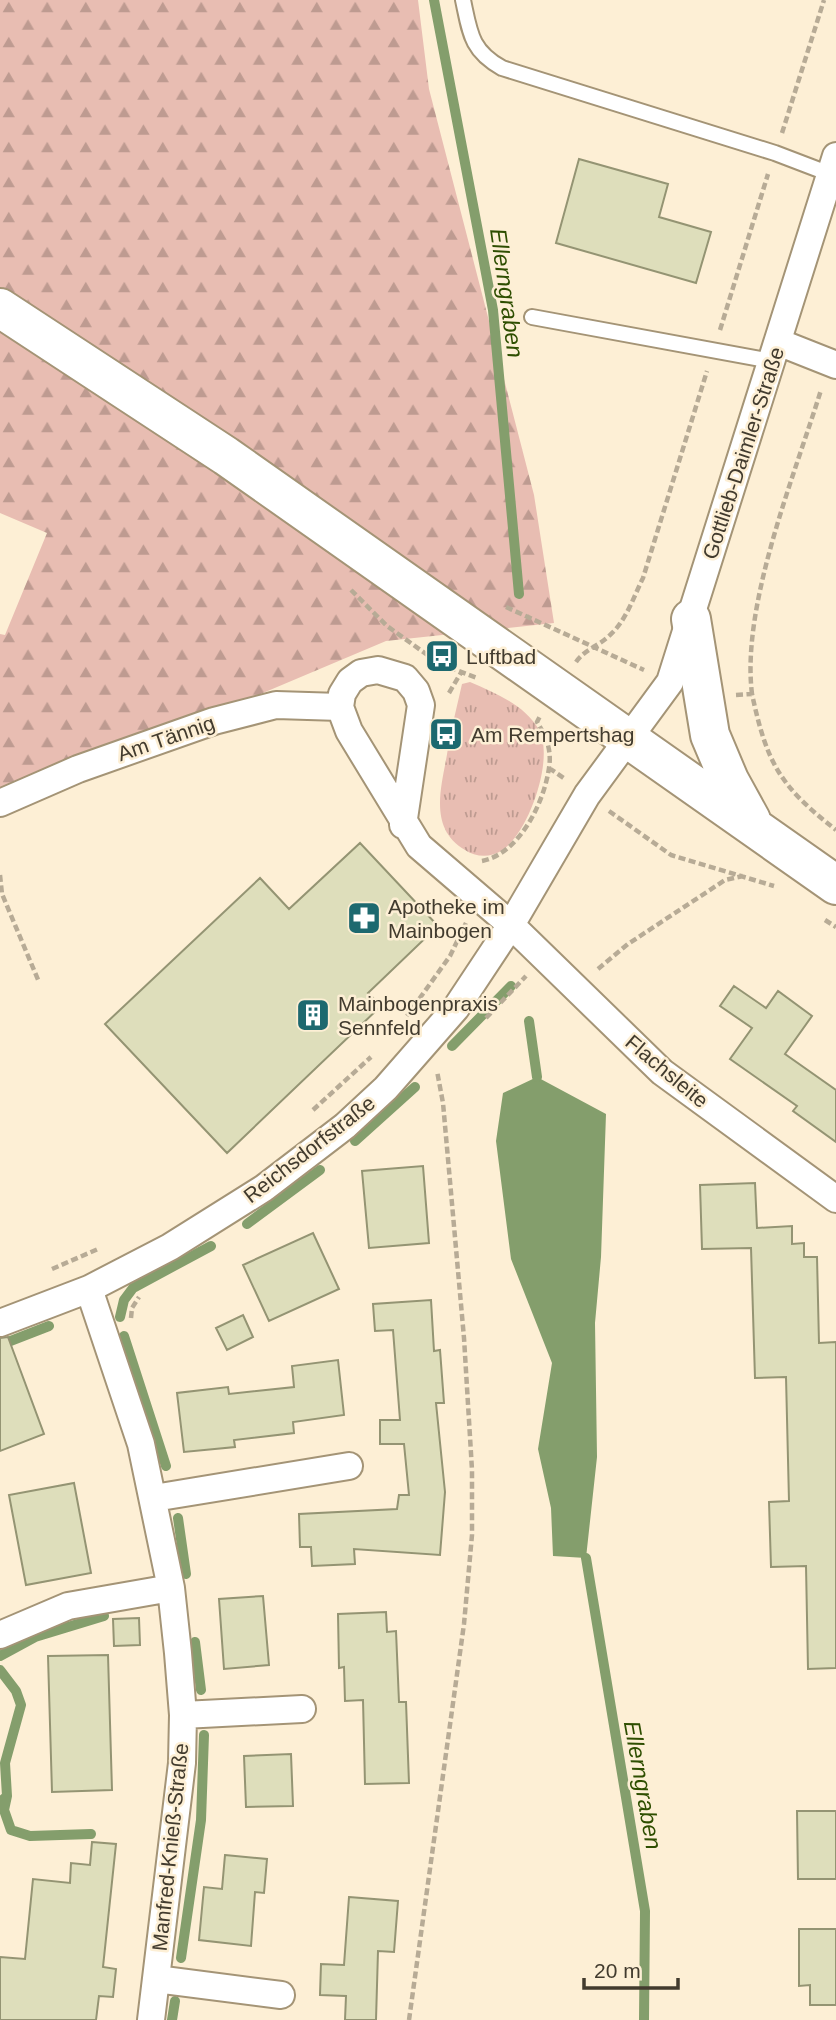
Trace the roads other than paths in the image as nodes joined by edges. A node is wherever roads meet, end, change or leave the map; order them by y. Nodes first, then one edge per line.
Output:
1 (463, 0) edge
2 (833, 165) edge
3 (0, 308) edge
4 (532, 317) dead end
5 (775, 351) junction
6 (833, 363) edge
7 (691, 619) junction
8 (340, 707) junction
9 (628, 739) junction
10 (0, 803) edge
11 (403, 825) junction
12 (756, 828) junction
13 (825, 899) edge
14 (511, 925) junction
15 (836, 1199) edge
16 (89, 1289) junction
17 (0, 1323) edge
18 (349, 1466) dead end
19 (154, 1498) junction
20 (171, 1588) junction
21 (0, 1635) edge
22 (302, 1709) dead end
23 (183, 1715) junction
24 (156, 1979) junction
25 (281, 1995) dead end
26 (151, 2020) edge

1 - 2 lane
2 - 5 street, Gottlieb-Daimler-Straße
3 - 9 main road
4 - 5 lane
5 - 6 street
5 - 7 street, Gottlieb-Daimler-Straße
7 - 9 street, Gottlieb-Daimler-Straße
7 - 12 main road
8 - 10 street, Am Tännig
8 - 11 street, Flachsleite
8 - 11 street
9 - 12 main road
9 - 14 street, Reichsdorfstraße
11 - 14 street, Flachsleite
12 - 13 main road
14 - 15 street, Flachsleite
14 - 16 street, Reichsdorfstraße
16 - 17 street, Reichsdorfstraße
16 - 19 street, Manfred-Knieß-Straße
18 - 19 street
19 - 20 street, Manfred-Knieß-Straße
20 - 21 street
20 - 23 street, Manfred-Knieß-Straße
22 - 23 street, Manfred-Knieß-Straße
23 - 24 street, Manfred-Knieß-Straße
24 - 25 street, Manfred-Knieß-Straße
24 - 26 street, Manfred-Knieß-Straße

